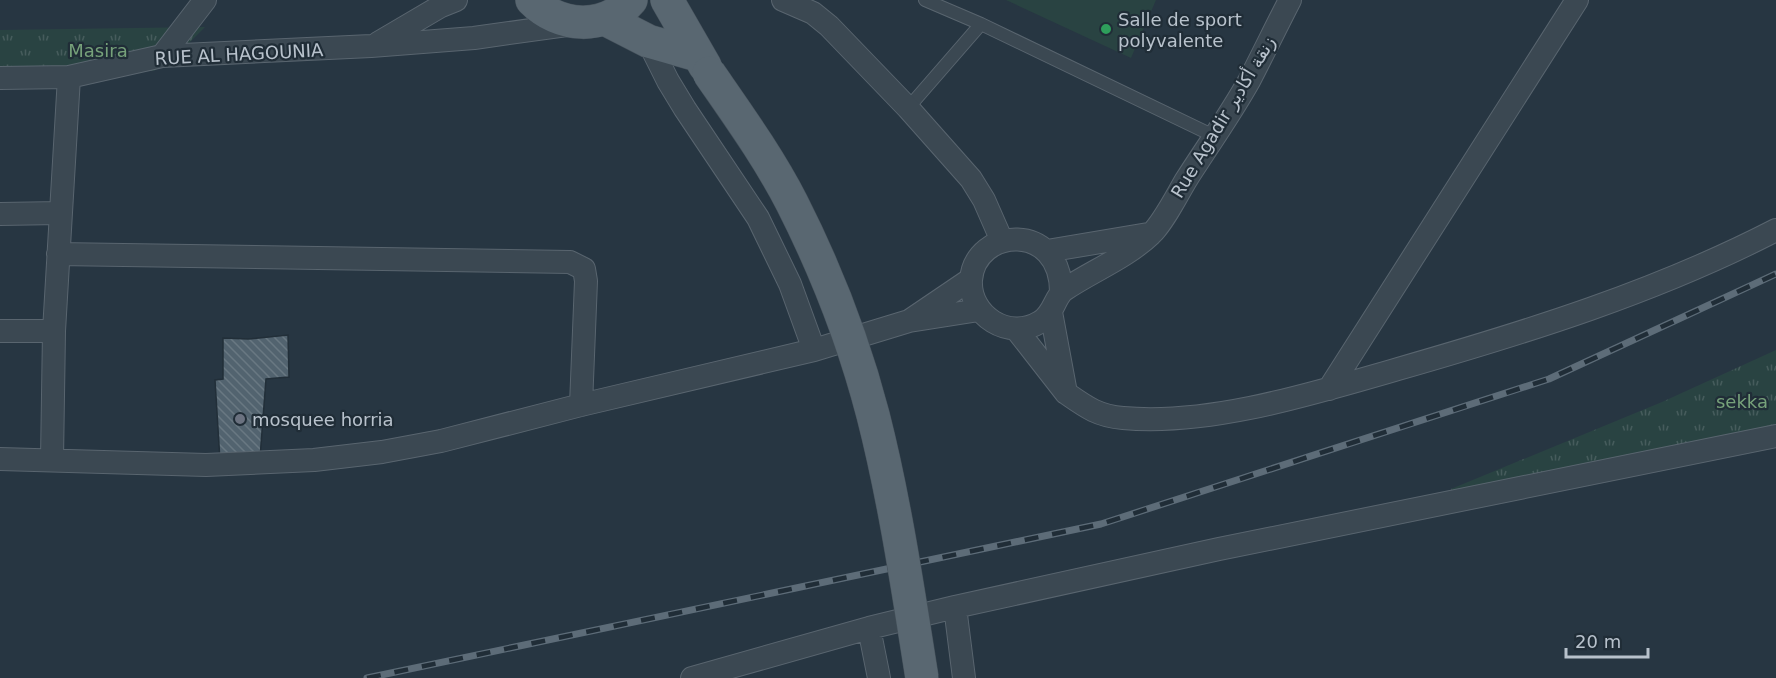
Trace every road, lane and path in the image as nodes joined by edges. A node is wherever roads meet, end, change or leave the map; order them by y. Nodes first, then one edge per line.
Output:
1 (205, 0) edge
2 (456, 0) edge
3 (532, 0) edge
4 (667, 0) edge
5 (783, 0) edge
6 (925, 0) edge
7 (1290, 0) edge
8 (1577, 0) edge
9 (606, 14) edge
10 (981, 24) junction
11 (648, 41) junction
12 (371, 46) junction
13 (162, 56) junction
14 (703, 64) junction
15 (69, 77) junction
16 (0, 78) edge
17 (908, 108) junction
18 (1214, 136) junction
19 (59, 213) junction
20 (0, 214) edge
21 (1776, 230) edge
22 (1152, 233) junction
23 (1002, 241) junction
24 (1047, 250) junction
25 (58, 254) junction
26 (971, 279) junction
27 (1061, 292) junction
28 (979, 310) junction
29 (1051, 312) junction
30 (909, 321) junction
31 (1016, 329) junction
32 (0, 331) edge
33 (54, 331) junction
34 (813, 350) junction
35 (1329, 389) junction
36 (1066, 393) junction
37 (581, 405) junction
38 (1776, 436) edge
39 (0, 459) edge
40 (52, 459) junction
41 (955, 608) junction
42 (869, 628) junction
43 (692, 678) edge
44 (879, 678) edge
45 (922, 678) edge
46 (964, 678) edge

1 - 13 street
2 - 12 street
3 - 9 main road
4 - 14 main road
5 - 17 street
6 - 10 lane
7 - 18 street, Rue Agadir زنقة أكادير
8 - 35 street
9 - 11 main road
9 - 12 street, RUE AL HAGOUNIA
10 - 17 lane
10 - 18 lane
11 - 14 main road
11 - 34 street
12 - 13 street, RUE AL HAGOUNIA
13 - 15 street, RUE AL HAGOUNIA
14 - 45 main road, bridge
15 - 16 street, RUE AL HAGOUNIA
15 - 19 street
17 - 23 street
18 - 22 street, Rue Agadir زنقة أكادير
19 - 20 street
19 - 25 street
21 - 35 street
22 - 24 street
22 - 27 street
23 - 24 street
23 - 26 street
24 - 27 street
25 - 33 street
25 - 37 street
26 - 28 street
26 - 30 street
27 - 29 street
28 - 30 street
28 - 31 street
29 - 31 street
29 - 36 street
30 - 34 street
31 - 36 street
32 - 33 street
33 - 40 street
34 - 37 street
35 - 36 street
37 - 40 street
38 - 41 street
39 - 40 street
41 - 42 street
41 - 46 street
42 - 43 street
42 - 44 street

